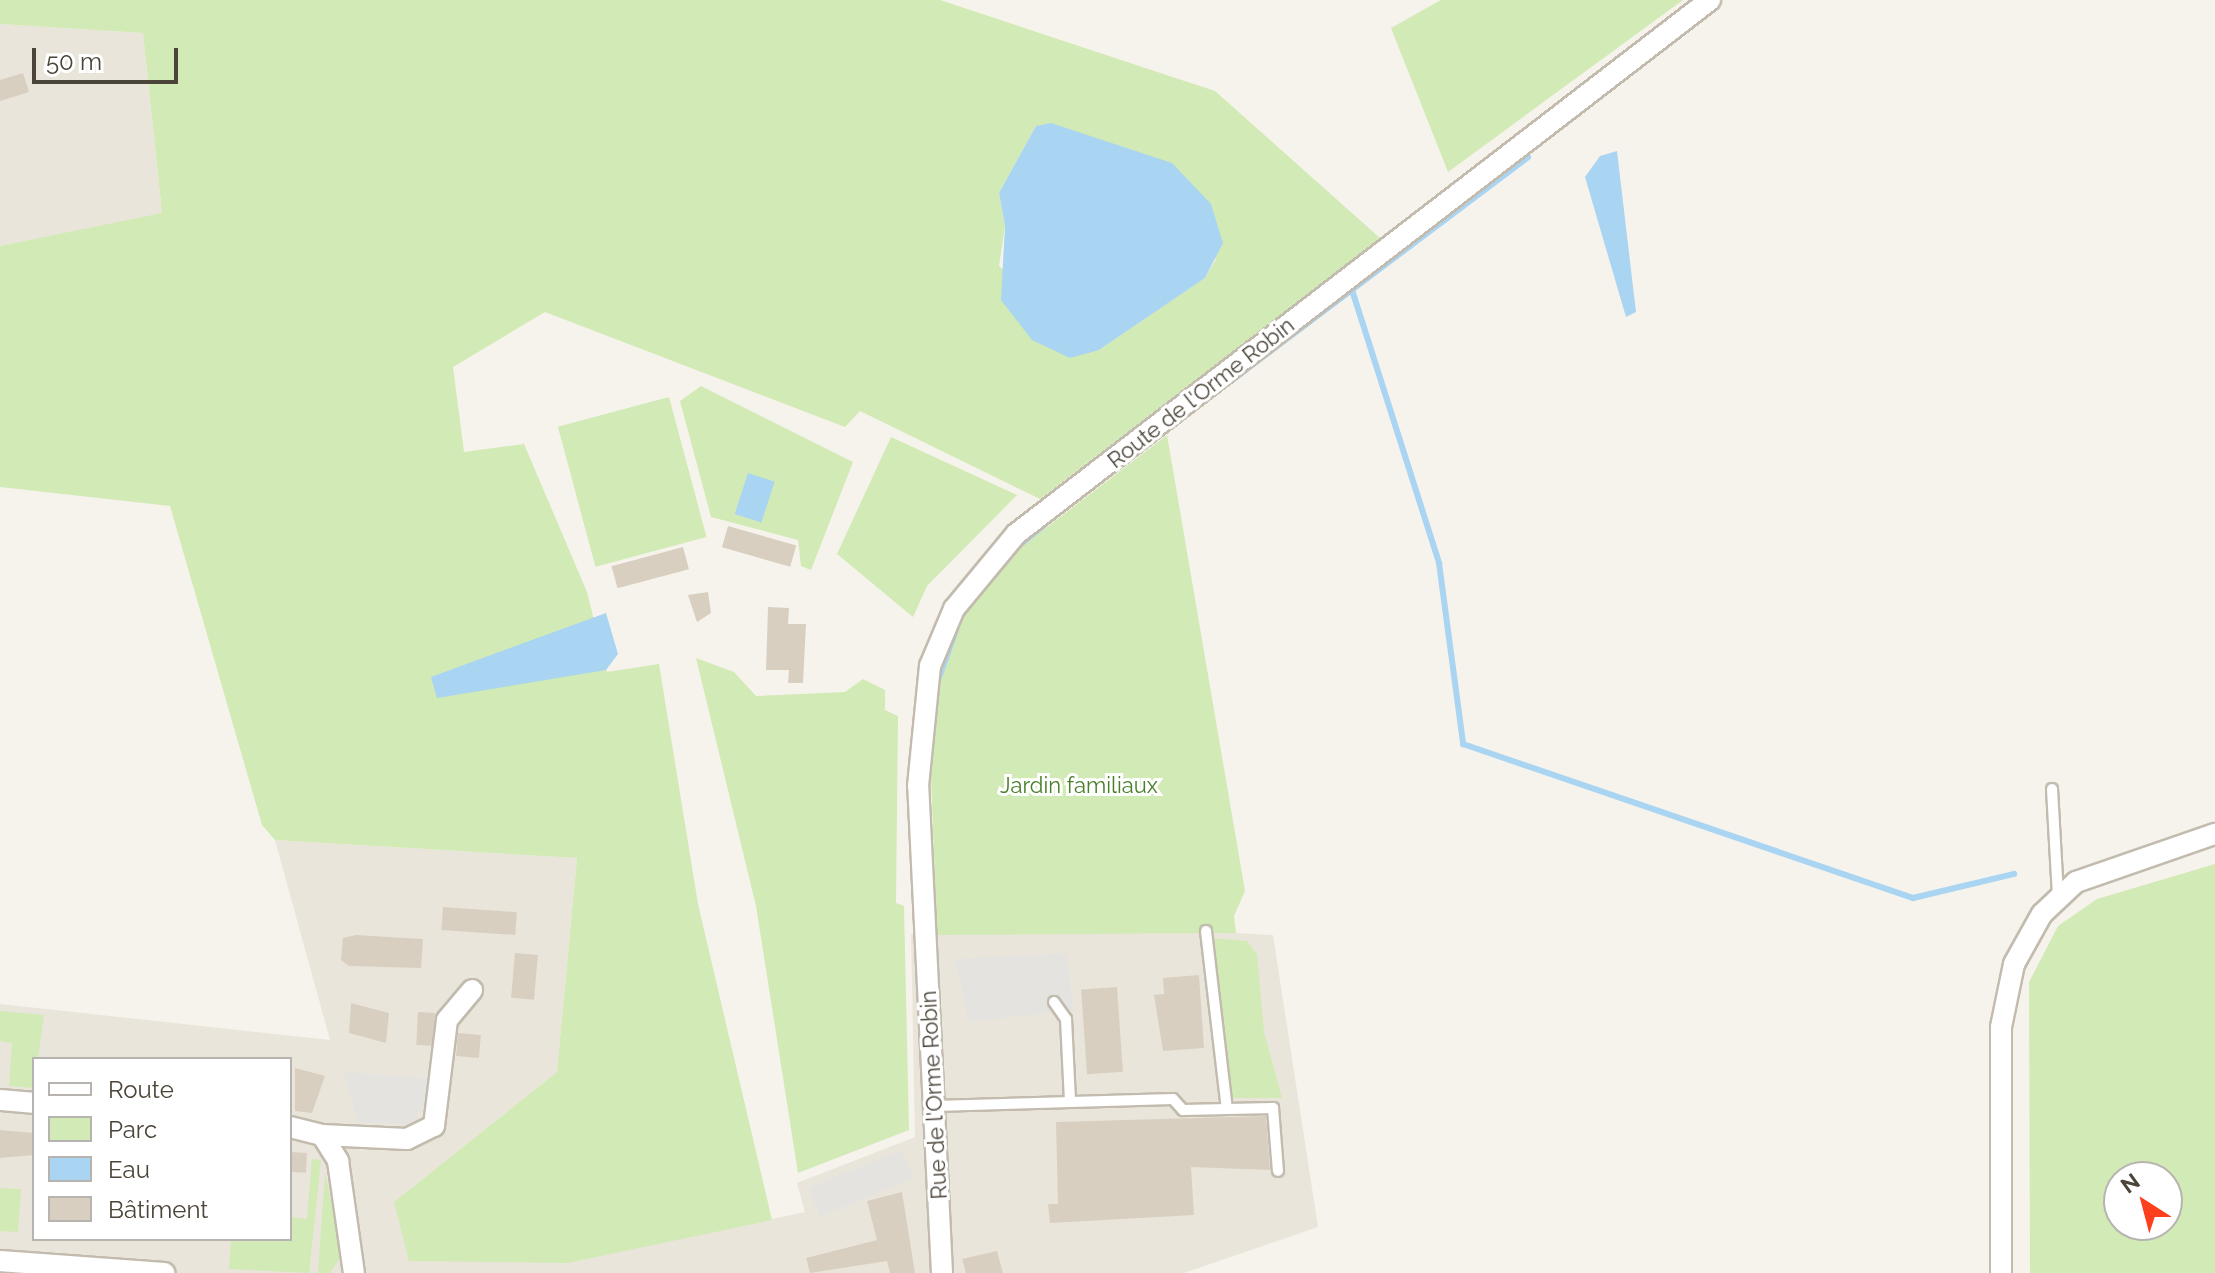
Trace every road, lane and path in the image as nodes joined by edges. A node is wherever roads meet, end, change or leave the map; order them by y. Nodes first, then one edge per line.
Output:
1 (1710, 0) edge
2 (2052, 789) dead end
3 (2215, 834) edge
4 (2058, 896) junction
5 (925, 916) joint
6 (1206, 931) dead end
7 (472, 990) dead end
8 (1054, 1002) dead end
9 (0, 1100) edge
10 (1070, 1102) junction
11 (32, 1103) edge
12 (935, 1106) junction
13 (1227, 1109) junction
14 (292, 1128) edge
15 (322, 1135) junction
16 (1278, 1171) dead end
17 (0, 1261) edge
18 (165, 1273) edge
19 (354, 1273) edge
20 (942, 1273) edge
21 (2001, 1273) edge

1 - 5 street, Route de l'Orme Robin
2 - 4 lane
3 - 4 street
4 - 21 street
5 - 12 street, Rue de l'Orme Robin
6 - 13 lane
7 - 15 street
8 - 10 lane
9 - 11 street
10 - 12 lane
10 - 13 lane
12 - 20 street, Rue de l'Orme Robin
13 - 16 lane
14 - 15 street
15 - 19 street
17 - 18 street

